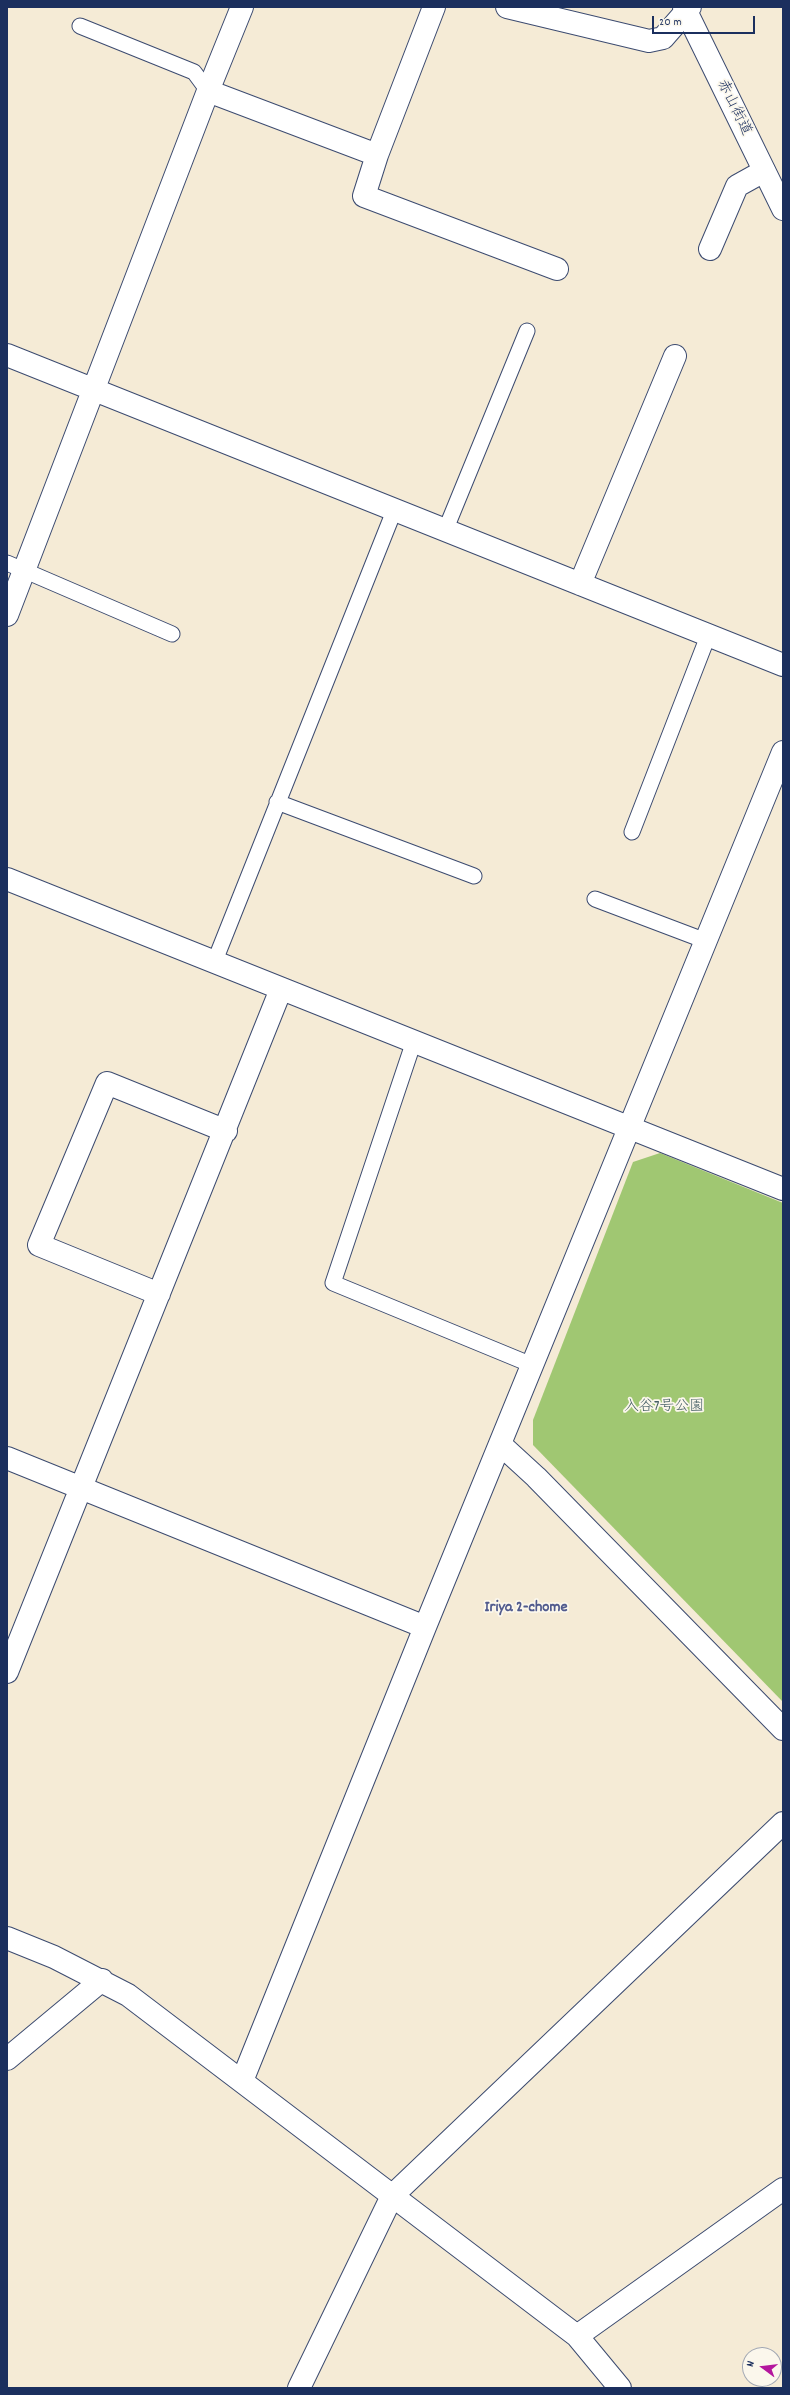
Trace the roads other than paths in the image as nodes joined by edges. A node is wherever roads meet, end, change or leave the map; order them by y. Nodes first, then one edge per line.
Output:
1 (242, 7) edge
2 (434, 7) edge
3 (507, 7) edge
4 (687, 9) edge
5 (80, 26) dead end
6 (208, 91) junction
7 (377, 155) junction
8 (764, 171) junction
9 (783, 209) edge
10 (710, 249) dead end
11 (557, 269) dead end
12 (527, 331) dead end
13 (7, 355) edge
14 (675, 356) dead end
15 (93, 390) junction
16 (394, 511) junction
17 (445, 531) junction
18 (16, 567) edge
19 (580, 584) junction
20 (7, 615) edge
21 (172, 634) dead end
22 (708, 636) junction
23 (783, 665) edge
24 (783, 752) edge
25 (277, 802) junction
26 (632, 832) dead end
27 (474, 876) dead end
28 (7, 879) edge
29 (594, 899) dead end
30 (706, 941) junction
31 (214, 963) junction
32 (281, 989) junction
33 (414, 1040) junction
34 (629, 1127) junction
35 (226, 1131) junction
36 (783, 1189) edge
37 (159, 1294) junction
38 (532, 1365) junction
39 (500, 1444) junction
40 (7, 1458) edge
41 (81, 1488) junction
42 (425, 1627) junction
43 (7, 1672) edge
44 (783, 1729) edge
45 (783, 1823) edge
46 (7, 1938) edge
47 (102, 1980) junction
48 (7, 2059) edge
49 (242, 2081) junction
50 (783, 2189) edge
51 (392, 2196) junction
52 (577, 2336) junction
53 (299, 2388) edge
54 (620, 2388) edge

1 - 6 street
2 - 7 street
3 - 4 street
4 - 8 street, 赤山街道
5 - 6 lane
6 - 7 street
6 - 15 street
7 - 11 street
8 - 9 street, 赤山街道
8 - 10 street
12 - 17 lane
13 - 15 street
14 - 19 street
15 - 16 street
15 - 18 street
16 - 17 street
16 - 25 lane
17 - 19 street
18 - 20 street
18 - 21 lane
19 - 22 street
22 - 23 street
22 - 26 lane
24 - 30 street
25 - 27 lane
25 - 31 lane
28 - 31 street
29 - 30 lane
30 - 34 street
31 - 32 street
32 - 33 street
32 - 35 street
33 - 34 street
33 - 38 lane
34 - 36 street
34 - 38 street
35 - 37 street
35 - 37 street
37 - 41 street
38 - 39 street
39 - 42 street
39 - 44 street
40 - 41 street
41 - 42 street
41 - 43 street
42 - 49 street
45 - 51 street
46 - 47 street
47 - 48 street
47 - 49 street
49 - 51 street
50 - 52 street
51 - 52 street
51 - 53 street
52 - 54 street

